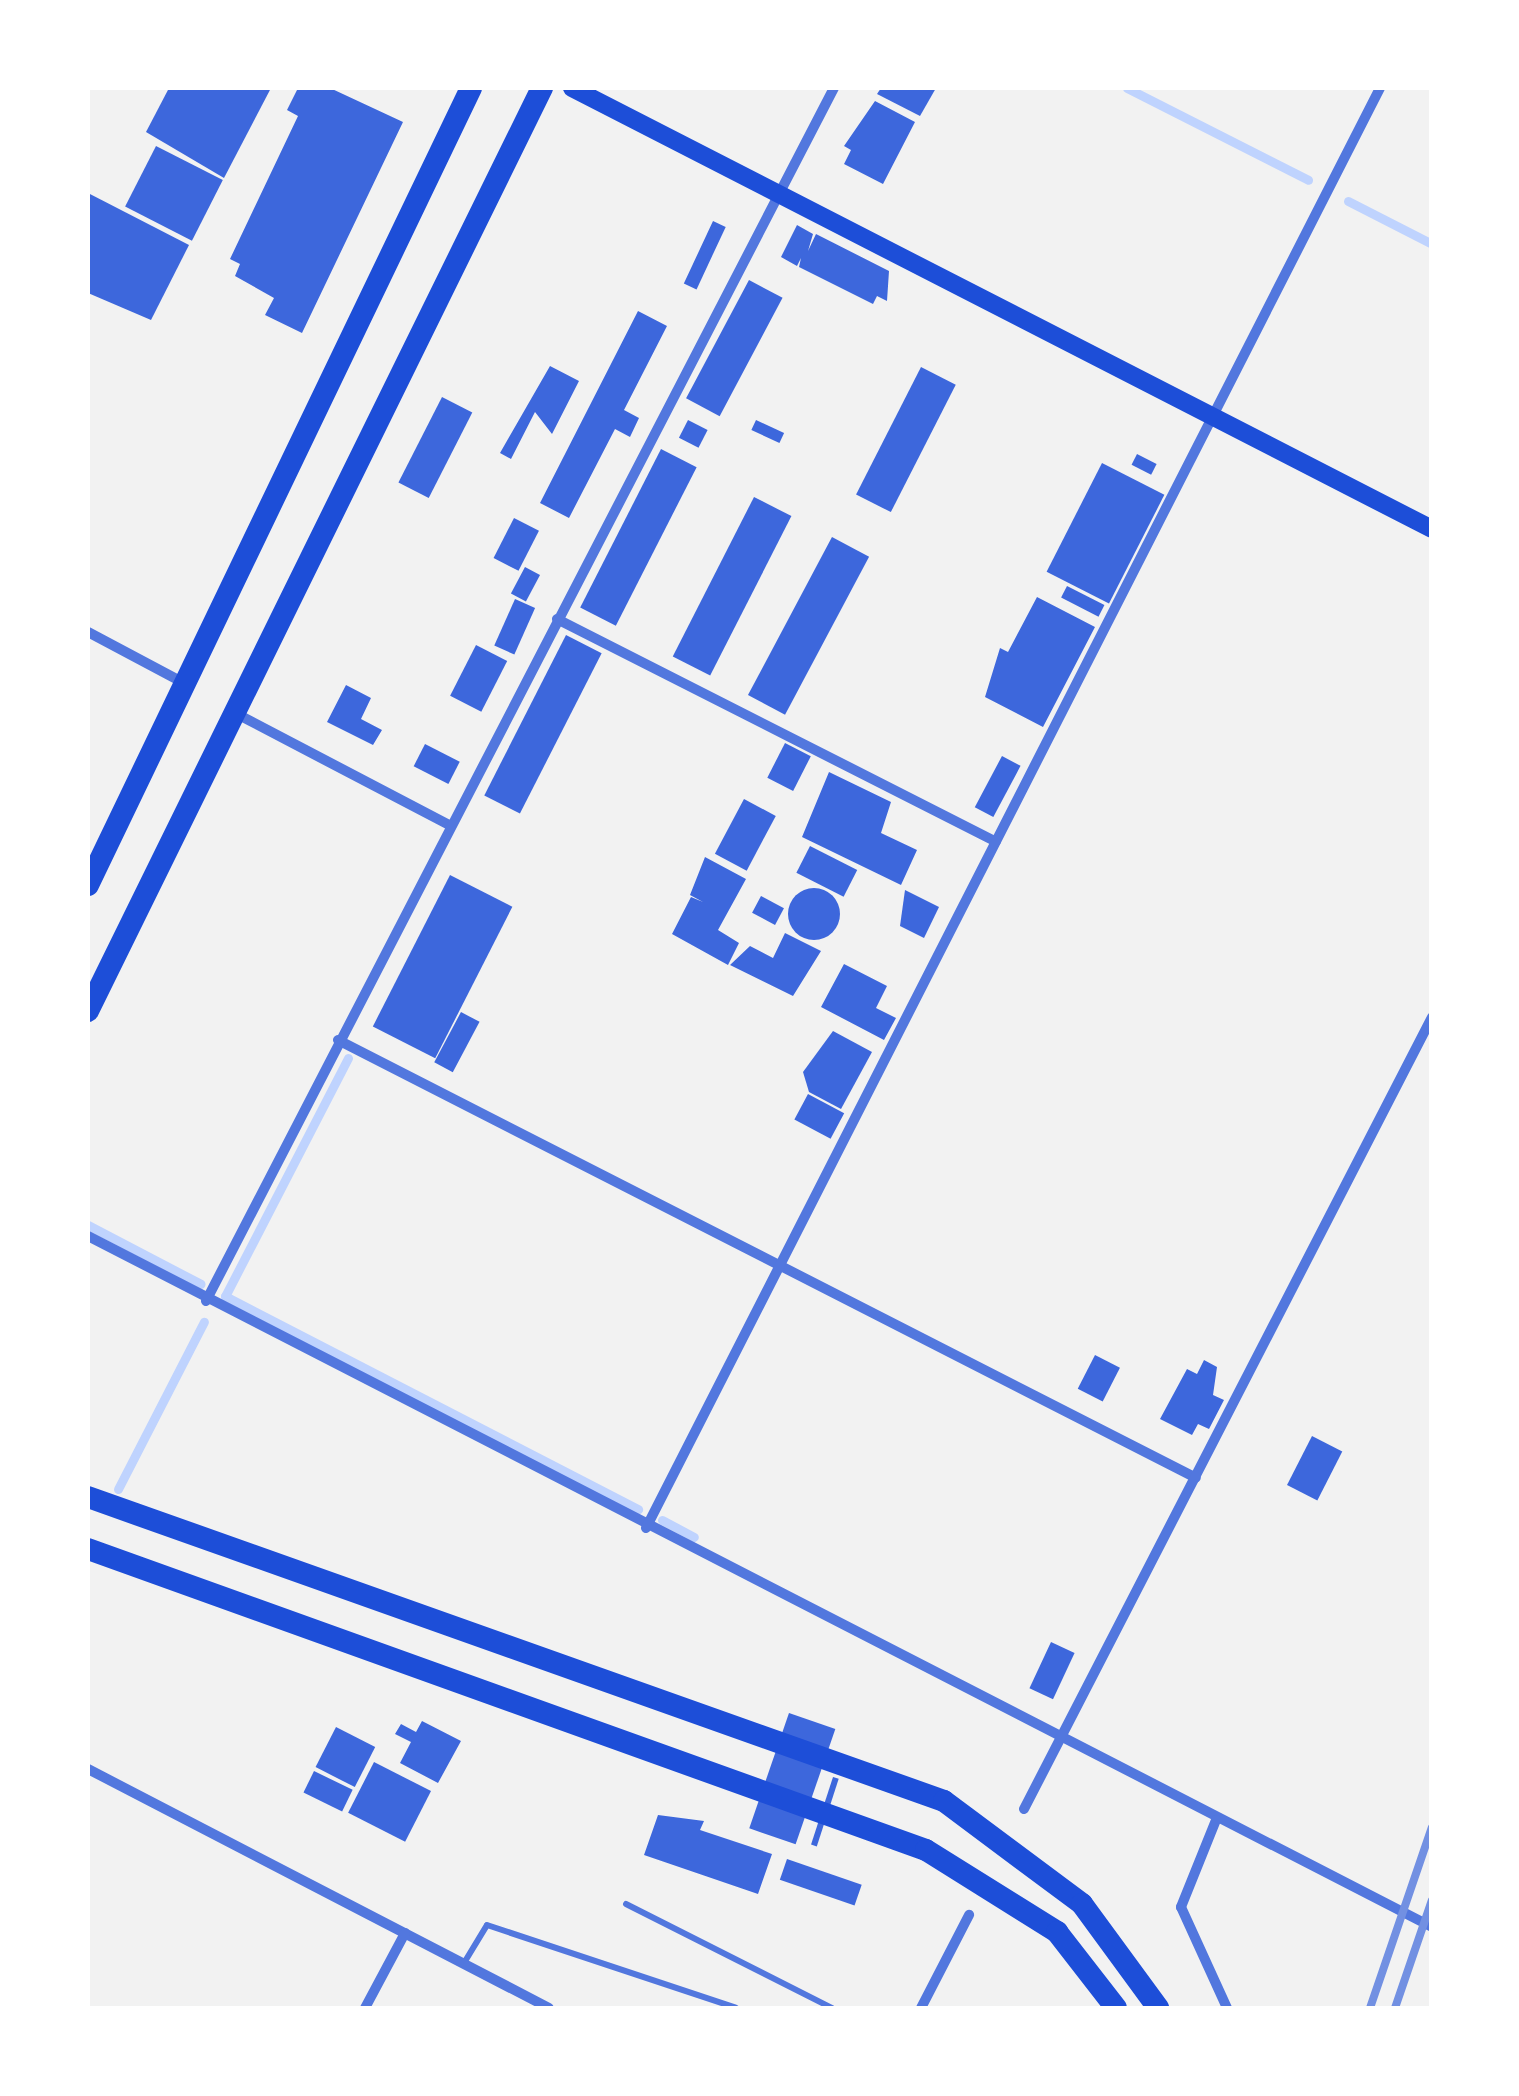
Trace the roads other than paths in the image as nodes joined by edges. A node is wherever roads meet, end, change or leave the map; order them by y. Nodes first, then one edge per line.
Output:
1 (471, 88) edge
2 (542, 88) edge
3 (572, 88) edge
4 (834, 88) edge
5 (1380, 88) edge
6 (780, 192) junction
7 (1213, 417) junction
8 (1432, 529) edge
9 (557, 619) junction
10 (88, 632) edge
11 (182, 682) junction
12 (234, 713) junction
13 (449, 825) junction
14 (996, 842) junction
15 (88, 886) edge
16 (88, 1011) edge
17 (1432, 1017) edge
18 (338, 1040) junction
19 (88, 1236) edge
20 (779, 1268) junction
21 (206, 1301) junction
22 (1196, 1478) junction
23 (88, 1497) edge
24 (646, 1528) junction
25 (88, 1548) edge
26 (1060, 1741) junction
27 (88, 1769) edge
28 (1024, 1810) dead end
29 (1216, 1820) junction
30 (626, 1904) dead end
31 (969, 1915) dead end
32 (1432, 1927) edge
33 (405, 1933) junction
34 (464, 1964) junction
35 (366, 2008) edge
36 (549, 2008) edge
37 (736, 2008) edge
38 (832, 2008) edge
39 (921, 2008) edge
40 (1116, 2008) edge
41 (1158, 2008) edge
42 (1227, 2008) edge

1 - 11 highway
2 - 12 highway
3 - 6 main road
4 - 6 street
5 - 7 street
6 - 7 main road
6 - 9 street
7 - 8 main road
7 - 14 street
9 - 13 street
9 - 14 street
10 - 11 street
11 - 15 highway
12 - 13 street
12 - 16 highway
13 - 18 street
14 - 20 street
17 - 22 street
18 - 20 street
18 - 21 street
19 - 21 street
20 - 22 street
20 - 24 street
21 - 24 street
22 - 26 street
23 - 41 highway
24 - 26 street
25 - 40 highway
26 - 28 street
26 - 29 street
27 - 33 street
29 - 32 street
29 - 42 street
30 - 38 lane
31 - 39 street
33 - 34 street
33 - 35 street
34 - 36 street
34 - 37 lane

